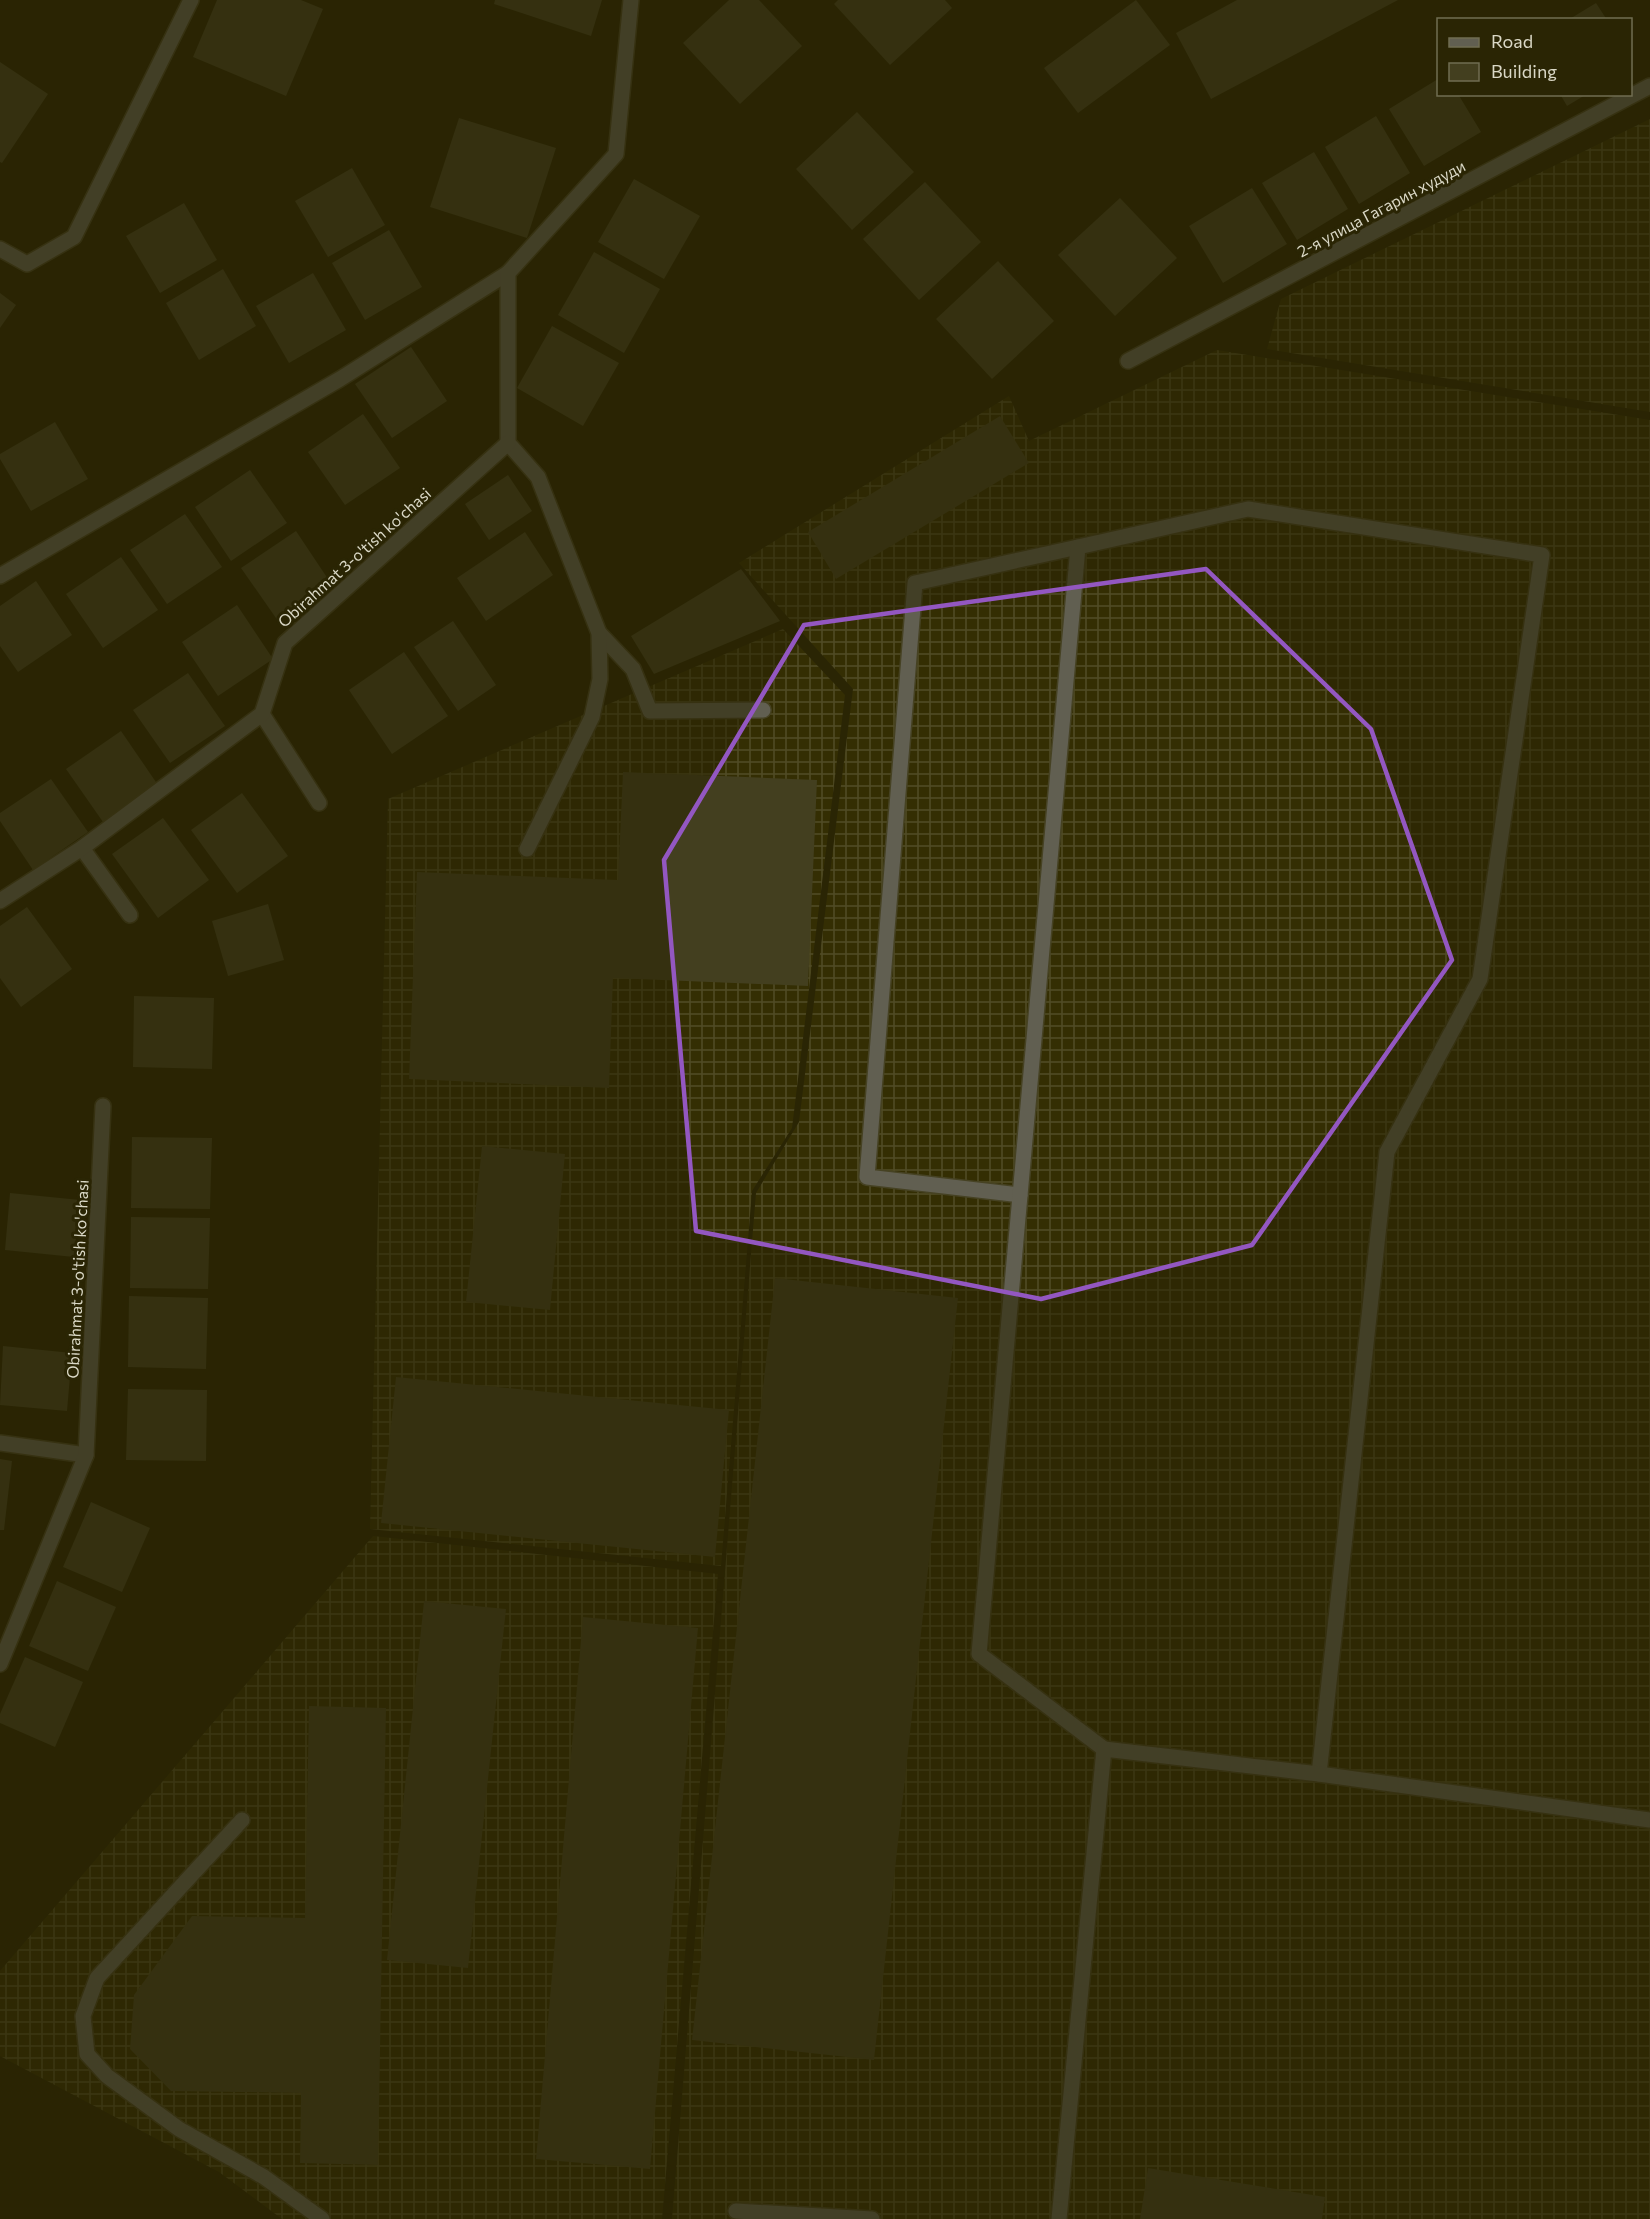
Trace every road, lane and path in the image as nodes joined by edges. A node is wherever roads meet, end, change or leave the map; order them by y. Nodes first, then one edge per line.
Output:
1 (191, 0) edge
2 (631, 0) edge
3 (1650, 86) edge
4 (1632, 95) edge
5 (1631, 96) edge
6 (0, 249) edge
7 (508, 273) junction
8 (1128, 361) dead end
9 (508, 443) junction
10 (1077, 547) junction
11 (0, 576) edge
12 (599, 633) junction
13 (764, 710) dead end
14 (262, 714) junction
15 (319, 803) dead end
16 (82, 848) junction
17 (527, 849) dead end
18 (0, 901) edge
19 (130, 915) dead end
20 (103, 1106) dead end
21 (1020, 1195) junction
22 (0, 1443) edge
23 (86, 1455) junction
24 (0, 1664) edge
25 (1104, 1749) junction
26 (1318, 1774) junction
27 (242, 1820) dead end
28 (1650, 1820) edge
29 (736, 2211) dead end
30 (322, 2219) edge
31 (872, 2219) edge
32 (1059, 2219) edge

1 - 6 street
2 - 7 street
3 - 4 street, 2-я улица Гагарин худуди
5 - 8 street, 2-я улица Гагарин худуди
7 - 9 street
7 - 11 street
9 - 12 street
9 - 14 street, Obirahmat 3-o'tish ko'chasi
10 - 21 street
10 - 21 street
10 - 26 street
12 - 13 street
12 - 17 street
14 - 15 street
14 - 16 street
16 - 18 street
16 - 19 street
20 - 23 street, Obirahmat 3-o'tish ko'chasi
21 - 25 street
22 - 23 street
23 - 24 street, Obirahmat 3-o'tish ko'chasi
25 - 26 street
25 - 32 street
26 - 28 street
27 - 30 street
29 - 31 street

